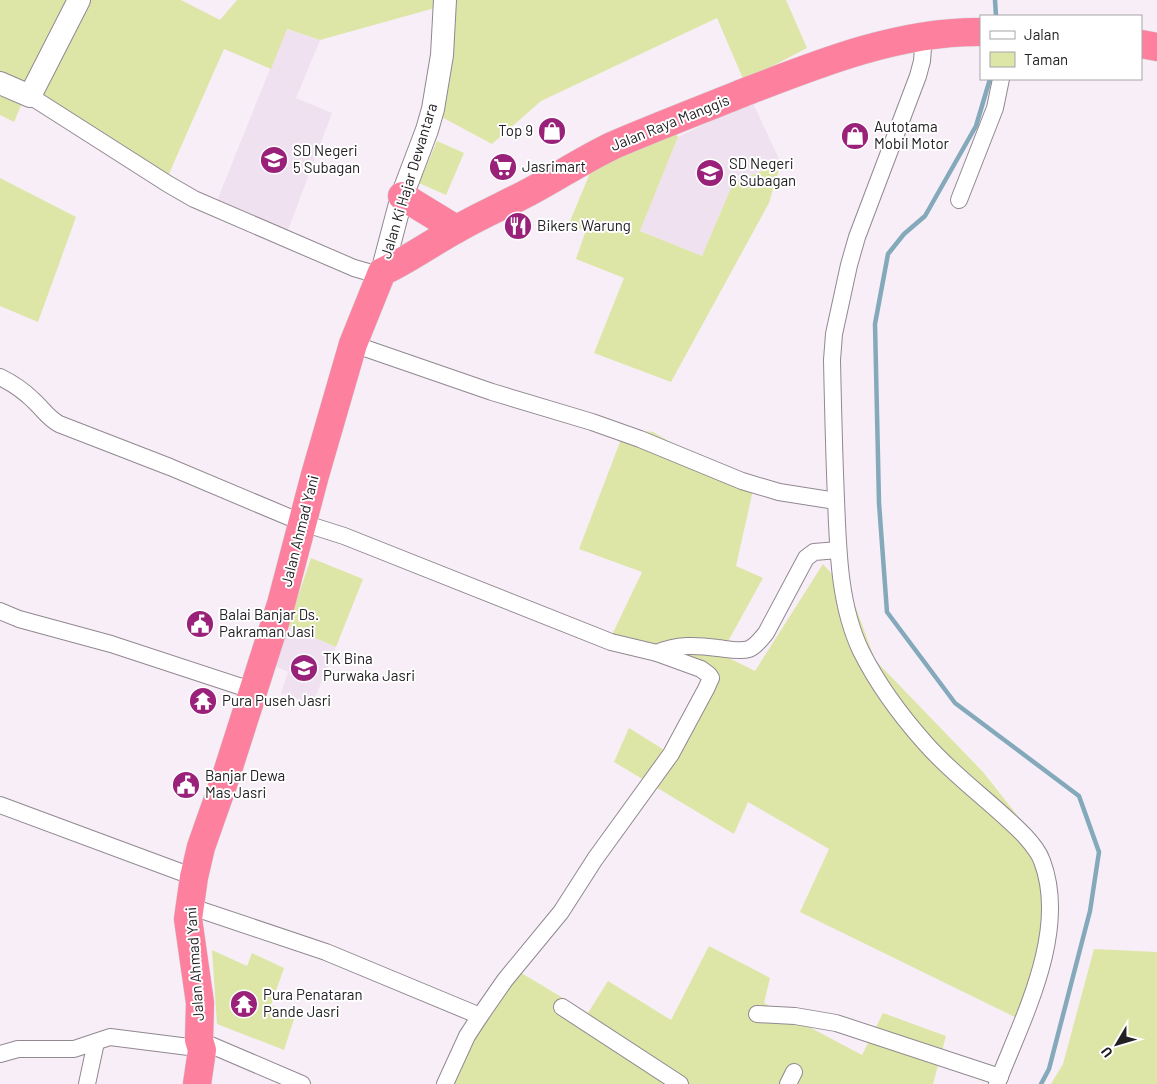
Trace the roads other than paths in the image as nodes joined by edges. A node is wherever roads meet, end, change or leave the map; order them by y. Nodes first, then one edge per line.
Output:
1 (78, 0) edge
2 (445, 0) edge
3 (980, 32) edge
4 (924, 35) junction
5 (1142, 44) edge
6 (1157, 47) edge
7 (1001, 80) edge
8 (0, 83) edge
9 (30, 96) junction
10 (402, 196) junction
11 (959, 200) dead end
12 (456, 229) junction
13 (382, 272) junction
14 (353, 344) junction
15 (0, 377) edge
16 (836, 501) junction
17 (303, 523) junction
18 (838, 550) junction
19 (0, 610) edge
20 (657, 653) junction
21 (254, 691) junction
22 (0, 805) edge
23 (194, 876) junction
24 (189, 906) junction
25 (562, 1007) dead end
26 (757, 1014) dead end
27 (480, 1016) junction
28 (96, 1042) junction
29 (200, 1045) junction
30 (0, 1054) edge
31 (999, 1080) edge
32 (87, 1084) edge
33 (197, 1084) edge
34 (302, 1084) edge
35 (445, 1084) edge
36 (680, 1084) edge

1 - 9 street
2 - 10 street, Jalan Ki Hajar Dewantara
3 - 4 highway, Jalan Raya Manggis
4 - 12 highway, Jalan Raya Manggis
4 - 16 street
5 - 6 highway
7 - 11 street
8 - 9 street
9 - 13 street
10 - 12 highway
10 - 13 street, Jalan Ki Hajar Dewantara
12 - 13 highway, Jalan Raya Manggis
13 - 14 highway, Jalan Ahmad Yani
14 - 16 street
14 - 17 highway, Jalan Ahmad Yani
15 - 17 street
16 - 18 street
17 - 20 street
17 - 21 highway, Jalan Ahmad Yani
18 - 20 street
18 - 31 street
19 - 21 street
20 - 27 street
21 - 23 highway, Jalan Ahmad Yani
22 - 23 street
23 - 24 highway, Jalan Ahmad Yani
24 - 27 street
24 - 29 highway, Jalan Ahmad Yani
25 - 36 street
26 - 31 street
27 - 35 street
28 - 29 street
28 - 30 street
28 - 32 street
29 - 33 highway, Jalan Ahmad Yani
29 - 34 street

